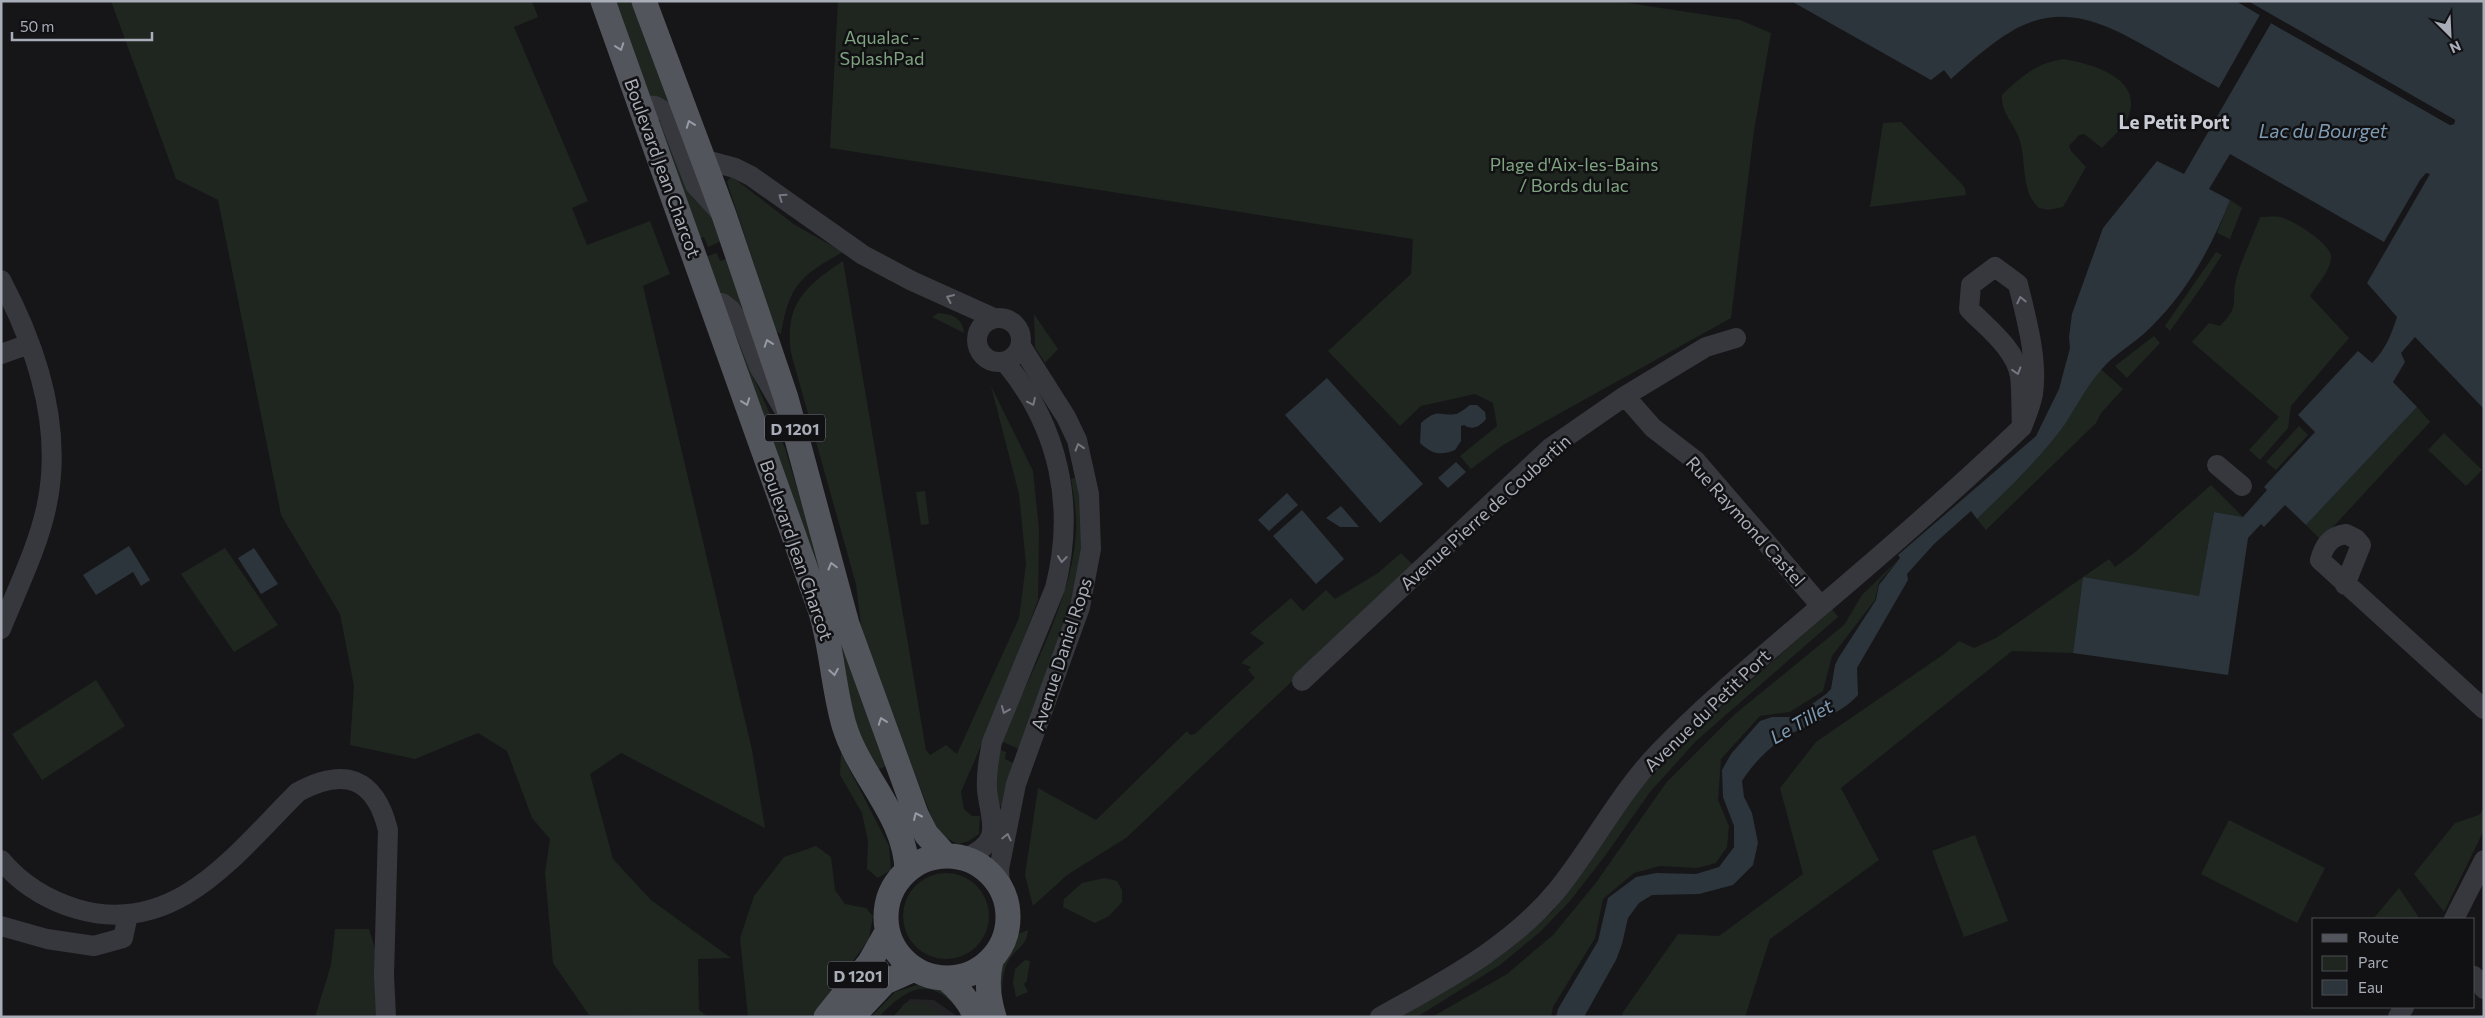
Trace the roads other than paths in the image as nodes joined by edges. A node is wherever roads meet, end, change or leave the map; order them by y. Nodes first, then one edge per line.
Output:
1 (603, 1) edge
2 (644, 1) edge
3 (641, 105) junction
4 (702, 159) junction
5 (724, 215) junction
6 (1, 280) edge
7 (711, 302) junction
8 (994, 318) junction
9 (1736, 338) dead end
10 (28, 344) junction
11 (1021, 346) junction
12 (1, 354) edge
13 (1005, 362) junction
14 (1625, 396) junction
15 (794, 425) junction
16 (2022, 427) junction
17 (2218, 465) dead end
18 (2242, 486) dead end
19 (2345, 585) dead end
20 (1821, 606) junction
21 (1, 629) edge
22 (1302, 681) dead end
23 (2484, 709) edge
24 (955, 856) junction
25 (1, 860) edge
26 (2484, 860) edge
27 (907, 871) junction
28 (1000, 884) junction
29 (128, 915) junction
30 (2455, 918) edge
31 (1, 926) edge
32 (887, 932) junction
33 (991, 961) junction
34 (914, 969) junction
35 (2475, 977) edge
36 (945, 978) junction
37 (2484, 989) edge
38 (386, 1017) edge
39 (826, 1017) edge
40 (852, 1017) edge
41 (976, 1017) edge
42 (994, 1017) edge
43 (1380, 1017) edge

1 -> 3 main road, Boulevard Jean Charcot / D 1201
4 -> 2 main road, Boulevard Jean Charcot / D 1201
3 - 5 street
3 - 7 main road, Boulevard Jean Charcot / D 1201
4 - 5 main road, Boulevard Jean Charcot / D 1201
8 -> 4 street
15 -> 5 main road, Boulevard Jean Charcot / D 1201
6 - 10 street
7 - 15 street
7 -> 27 main road, Boulevard Jean Charcot / D 1201
8 - 11 street
8 - 13 street
9 - 14 street, Avenue Pierre de Coubertin
10 - 12 street
10 - 21 street
11 - 13 street
28 -> 11 street, Avenue Daniel Rops
13 -> 24 street, Avenue Daniel Rops
14 - 20 street, Rue Raymond Castel
14 - 22 street, Avenue Pierre de Coubertin
24 -> 15 main road, Boulevard Jean Charcot / D 1201
16 -> 16 street, Avenue du Petit Port
16 - 20 street, Avenue du Petit Port
17 - 18 street
19 - 23 street
20 - 43 street, Avenue du Petit Port
24 - 27 main road
24 - 28 main road
25 - 29 street
26 - 30 street
27 - 32 main road
28 - 33 main road
29 - 31 street
29 - 38 street
32 - 34 main road
32 - 39 main road, D 1201
33 - 36 main road
33 - 42 main road
34 - 36 main road
34 - 40 main road, D 1201
35 - 37 street
36 - 41 main road

